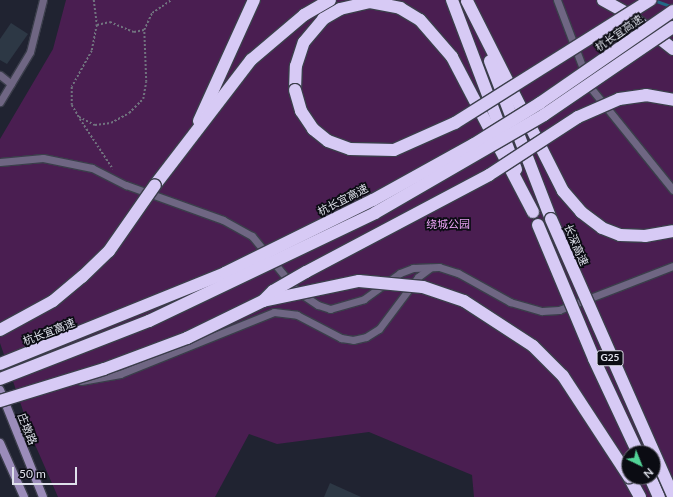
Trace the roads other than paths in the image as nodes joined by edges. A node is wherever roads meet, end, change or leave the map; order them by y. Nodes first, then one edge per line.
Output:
1 (43, 0) edge
2 (254, 0) edge
3 (330, 0) edge
4 (452, 0) edge
5 (557, 0) edge
6 (603, 0) edge
7 (650, 0) edge
8 (467, 1) edge
9 (673, 11) edge
10 (673, 27) edge
11 (673, 48) edge
12 (0, 75) edge
13 (11, 84) junction
14 (673, 100) edge
15 (0, 102) edge
16 (191, 140) junction
17 (0, 162) edge
18 (673, 190) edge
19 (533, 212) junction
20 (671, 232) edge
21 (673, 266) edge
22 (431, 268) junction
23 (263, 301) junction
24 (0, 330) edge
25 (0, 364) edge
26 (0, 379) edge
27 (0, 390) edge
28 (3, 403) edge
29 (0, 443) edge
30 (634, 445) edge
31 (621, 465) edge
32 (633, 485) edge
33 (654, 485) edge
34 (673, 495) edge
35 (24, 497) edge
36 (43, 497) edge
37 (640, 497) edge
38 (659, 497) edge

1 - 13 street
2 - 16 highway
3 - 16 highway
4 - 19 highway, G25
5 - 18 street
6 - 11 highway
7 - 19 highway, bridge
8 - 20 highway
8 - 34 highway, 长深高速 / G25, bridge
9 - 25 highway, 杭长宜高速, bridge
10 - 26 highway, bridge
12 - 13 street
13 - 15 street
14 - 23 highway, bridge
16 - 24 highway, bridge
17 - 22 street
19 - 30 highway, G25, bridge
21 - 22 street
22 - 28 street
23 - 28 highway, bridge
23 - 31 highway, bridge
27 - 28 main road, 庄墩路
28 - 36 main road, 庄墩路
29 - 35 main road
32 - 37 highway
33 - 38 highway

